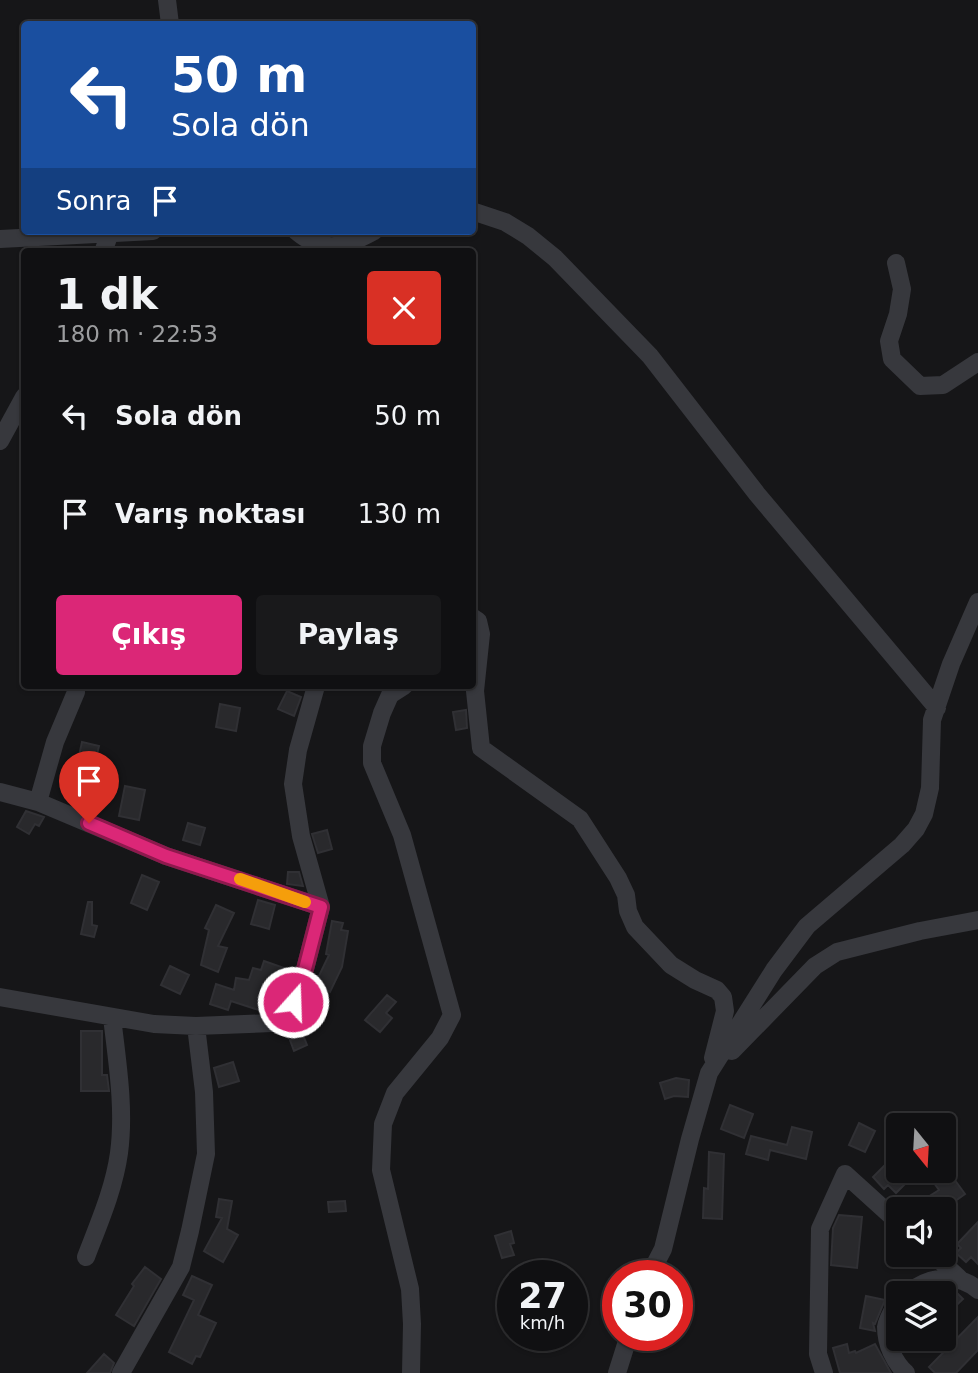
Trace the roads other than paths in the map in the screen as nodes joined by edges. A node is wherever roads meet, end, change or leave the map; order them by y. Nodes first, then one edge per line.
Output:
1 (167, 0) edge
2 (170, 21) edge
3 (476, 212) edge
4 (69, 235) edge
5 (301, 235) edge
6 (366, 235) edge
7 (0, 239) edge
8 (328, 248) edge
9 (328, 248) edge
10 (896, 263) dead end
11 (978, 362) edge
12 (21, 402) edge
13 (0, 441) edge
14 (976, 612) edge
15 (476, 620) edge
16 (477, 638) edge
17 (476, 664) edge
18 (315, 689) edge
19 (399, 689) edge
20 (475, 689) edge
21 (76, 692) dead end
22 (937, 708) junction
23 (0, 792) edge
24 (38, 802) junction
25 (321, 907) junction
26 (978, 920) edge
27 (0, 998) edge
28 (113, 1017) junction
29 (196, 1026) junction
30 (709, 1073) junction
31 (886, 1211) edge
32 (86, 1257) dead end
33 (657, 1260) edge
34 (947, 1267) edge
35 (960, 1279) junction
36 (932, 1281) edge
37 (978, 1290) edge
38 (624, 1351) edge
39 (891, 1351) edge
40 (121, 1373) edge
41 (411, 1373) edge
42 (617, 1373) edge
43 (824, 1373) edge
44 (906, 1373) edge

1 - 2 street
3 - 22 street
4 - 7 street
5 - 9 street
6 - 8 street
10 - 11 street
12 - 13 street
14 - 22 street
15 - 16 street
16 - 17 street
18 - 25 street
19 - 41 street
20 - 30 street
21 - 24 street
22 - 30 street
23 - 24 street
24 - 25 street
25 - 29 street
26 - 30 street
27 - 28 street
28 - 29 street
28 - 32 street
29 - 40 street
30 - 33 street
31 - 43 street
34 - 35 street
35 - 36 street
35 - 37 street
38 - 42 street
39 - 44 street

